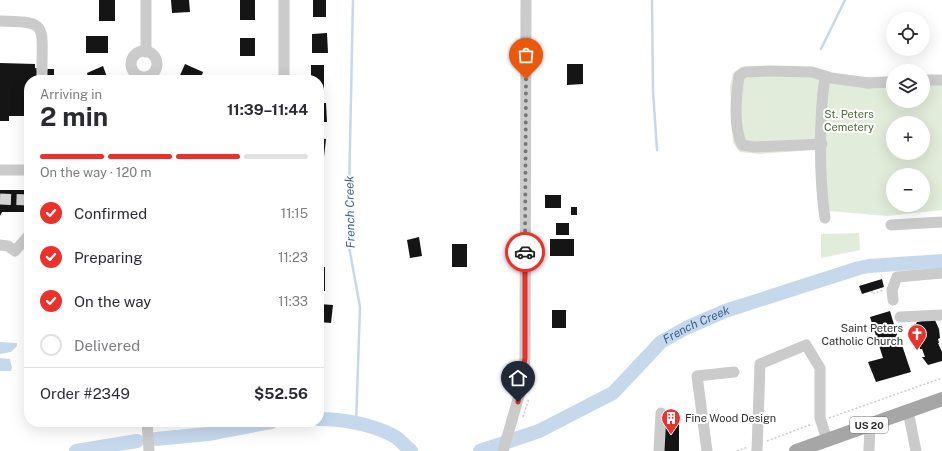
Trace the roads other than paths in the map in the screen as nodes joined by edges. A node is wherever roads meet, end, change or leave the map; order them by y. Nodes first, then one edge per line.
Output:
1 (146, 0) edge
2 (284, 0) edge
3 (526, 0) edge
4 (0, 22) edge
5 (146, 52) dead end
6 (42, 69) tunnel mouth
7 (284, 75) edge
8 (825, 76) junction
9 (930, 80) edge
10 (942, 80) edge
11 (886, 82) edge
12 (822, 144) junction
13 (0, 170) edge
14 (24, 170) edge
15 (825, 218) dead end
16 (942, 222) edge
17 (891, 225) dead end
18 (24, 241) edge
19 (0, 245) edge
20 (942, 273) edge
21 (893, 300) dead end
22 (942, 315) edge
23 (900, 317) dead end
24 (734, 372) dead end
25 (942, 399) edge
26 (908, 411) junction
27 (661, 413) dead end
28 (870, 424) junction
29 (147, 427) edge
30 (826, 440) junction
31 (757, 448) edge
32 (503, 450) edge
33 (149, 451) edge
34 (659, 451) edge
35 (707, 451) edge
36 (796, 451) edge
37 (869, 451) edge
38 (916, 451) edge

1 - 5 street
2 - 7 street
3 - 32 street
4 - 6 street
8 - 11 street
8 - 12 street
8 - 12 street
9 - 10 street
12 - 15 street
13 - 14 street
16 - 17 street
18 - 19 street
20 - 21 street
22 - 23 street
24 - 35 street
25 - 26 main road, US 20
26 - 28 main road, US 20
26 - 38 street
27 - 34 street
28 - 30 main road, US 20
28 - 37 street
29 - 33 street
30 - 31 street
30 - 36 main road, US 20

